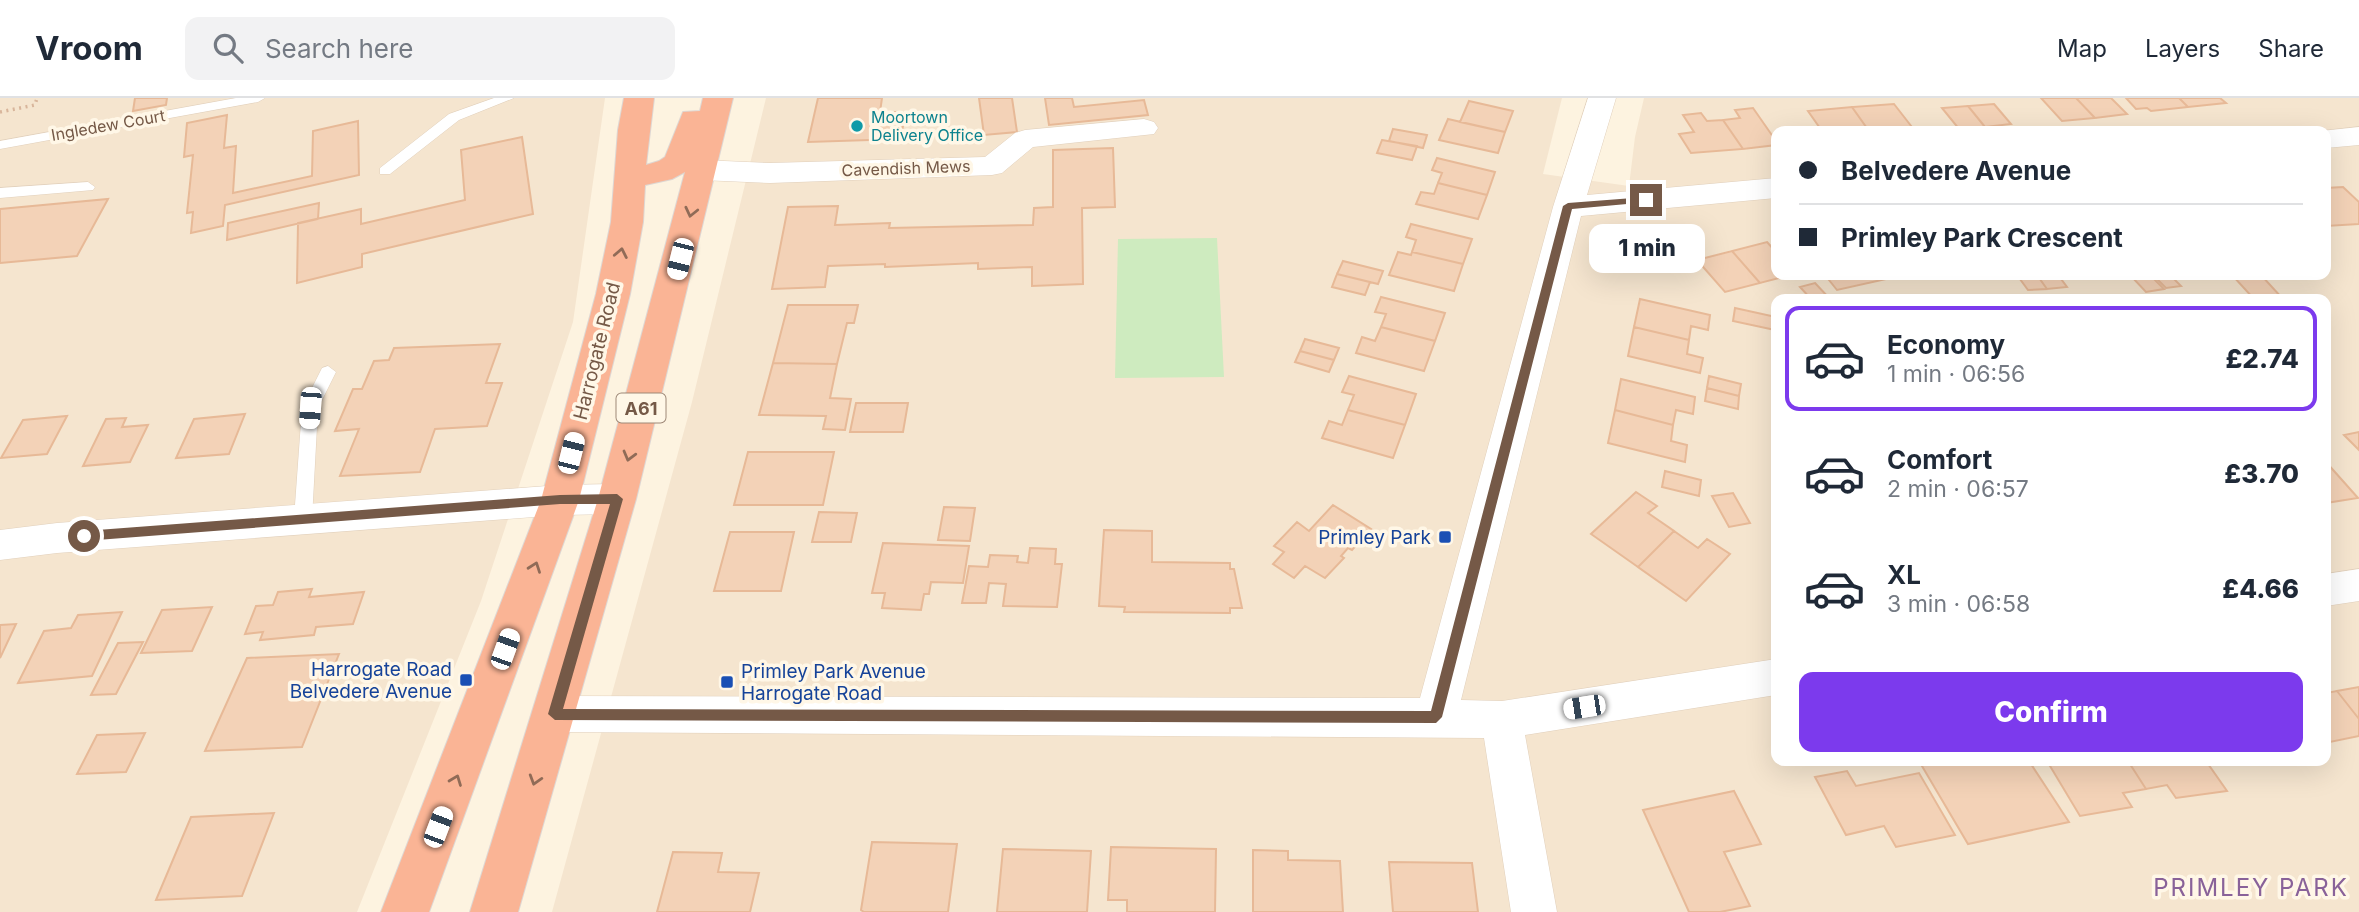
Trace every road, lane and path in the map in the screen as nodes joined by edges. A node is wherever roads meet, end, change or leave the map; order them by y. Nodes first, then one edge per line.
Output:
1 (37, 98) edge
2 (258, 98) edge
3 (507, 98) edge
4 (639, 98) edge
5 (1602, 98) edge
6 (717, 99) edge
7 (0, 112) edge
8 (1144, 128) dead end
9 (2359, 136) edge
10 (2331, 139) edge
11 (0, 145) edge
12 (701, 170) junction
13 (385, 171) dead end
14 (631, 176) junction
15 (88, 187) dead end
16 (1771, 188) edge
17 (0, 193) edge
18 (1568, 206) junction
19 (328, 372) dead end
20 (617, 499) junction
21 (560, 500) junction
22 (303, 519) junction
23 (0, 545) edge
24 (2359, 585) edge
25 (2331, 589) edge
26 (1771, 678) edge
27 (555, 714) junction
28 (1436, 717) junction
29 (1502, 720) junction
30 (405, 912) edge
31 (495, 912) edge
32 (1534, 912) edge

1 - 7 path
2 - 11 lane, Ingledew Court
3 - 13 lane
4 - 14 highway, Harrogate Road
5 - 18 street
6 - 12 highway, A61
6 - 14 highway
8 - 12 street, Cavendish Mews
9 - 10 street
12 -> 20 highway, A61
21 -> 14 highway, Harrogate Road
15 - 17 lane
16 - 18 street
18 - 28 street
19 - 22 lane
20 - 21 street
20 - 27 highway, A61
21 - 22 street
30 -> 21 highway, Harrogate Road
22 - 23 street
24 - 25 street
26 - 29 street
27 - 28 street
27 -> 31 highway, A61
28 - 29 street
29 - 32 street

